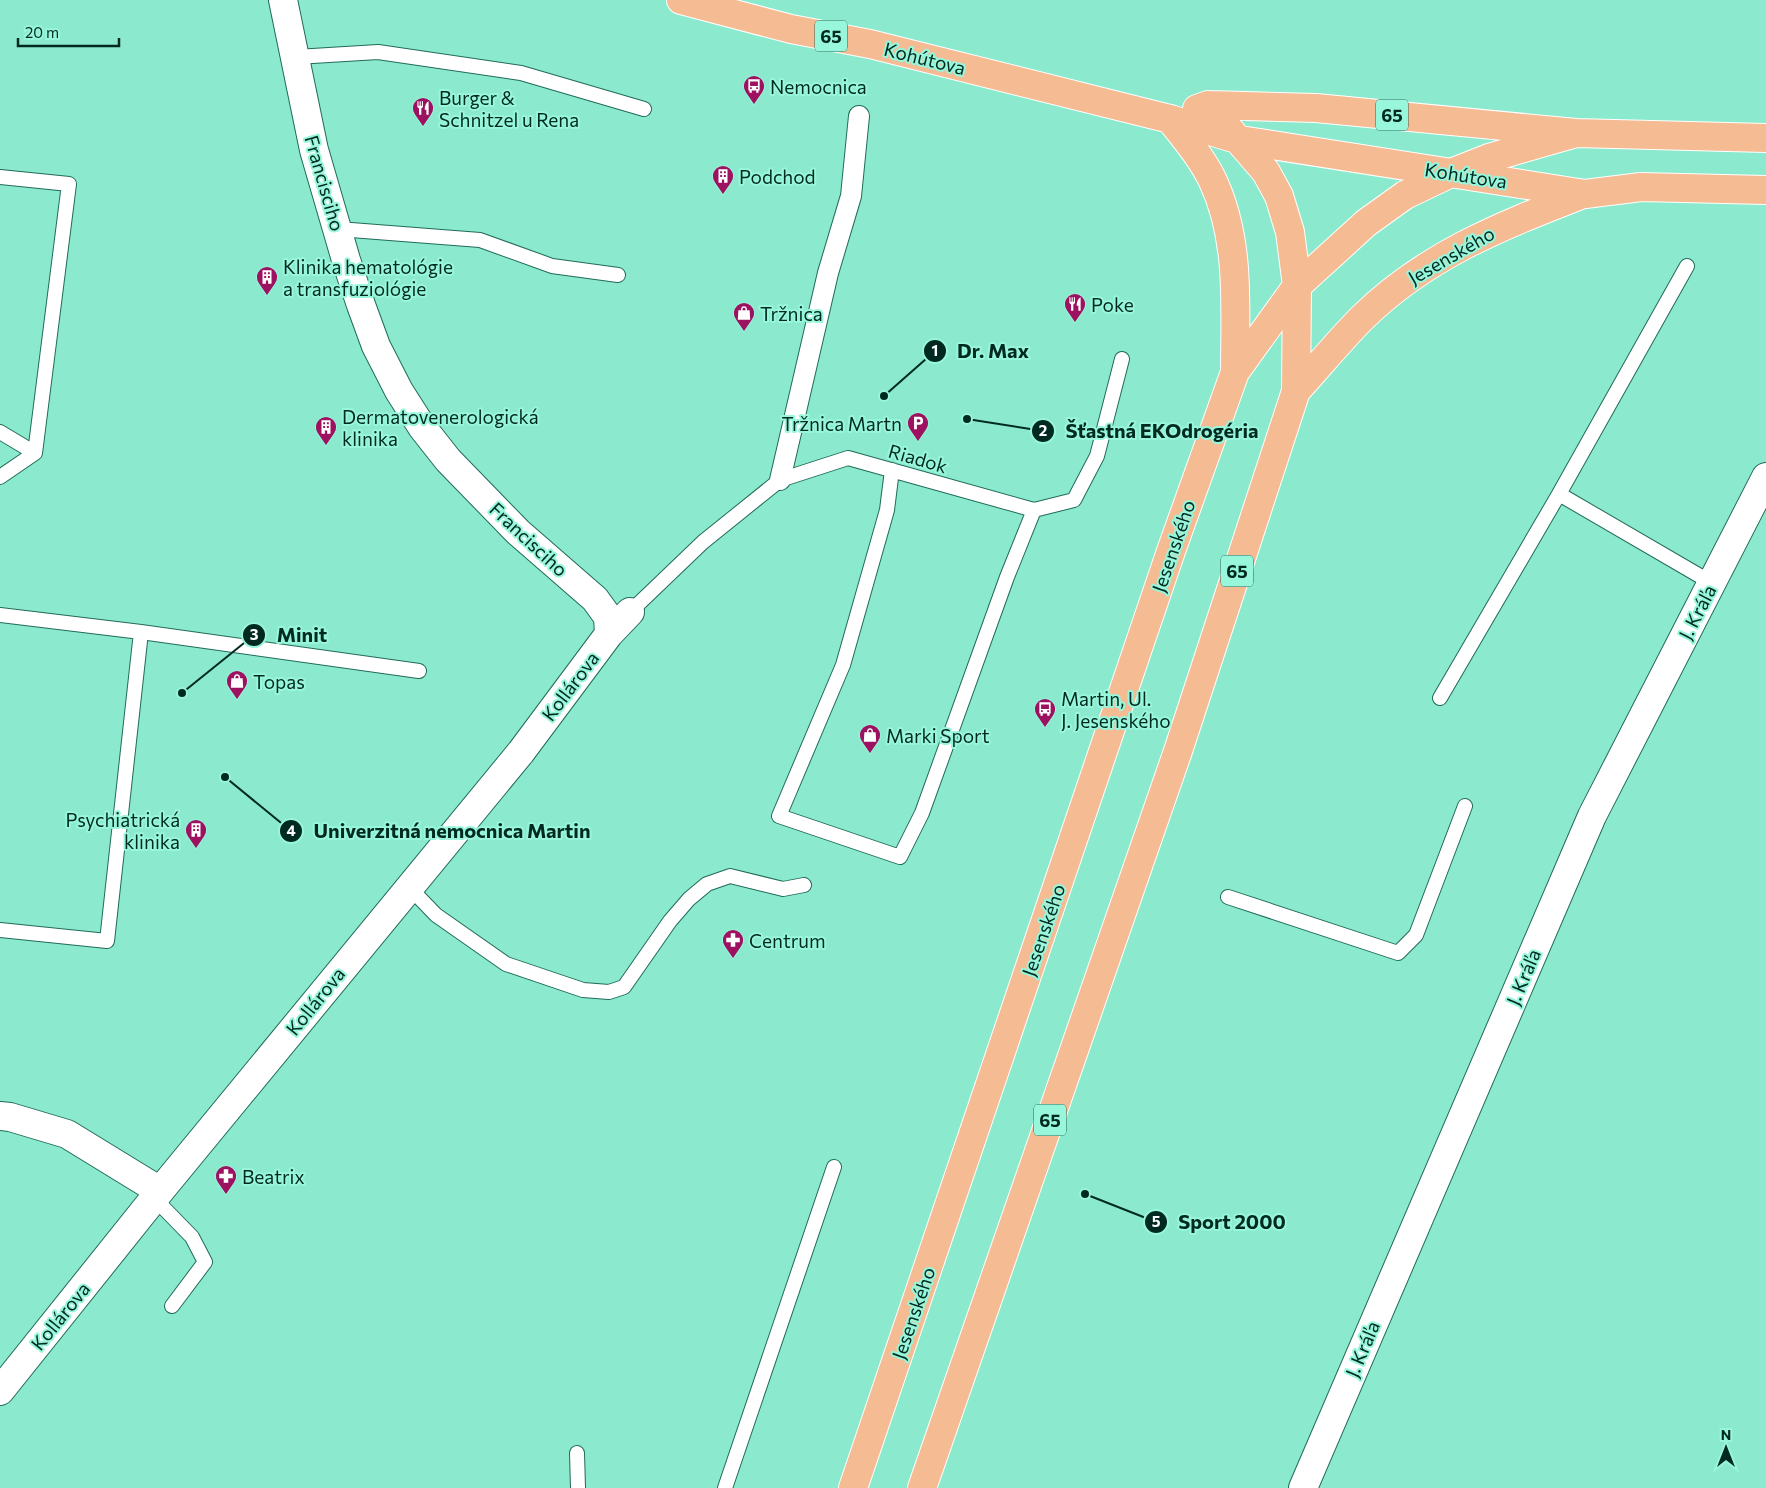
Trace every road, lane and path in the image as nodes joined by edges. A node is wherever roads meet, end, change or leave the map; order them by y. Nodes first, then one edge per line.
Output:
1 (283, 0) edge
2 (680, 0) edge
3 (296, 57) junction
4 (1208, 105) junction
5 (644, 109) dead end
6 (859, 116) dead end
7 (1170, 119) junction
8 (1576, 133) junction
9 (1766, 138) edge
10 (1240, 140) junction
11 (1451, 173) junction
12 (0, 178) edge
13 (1766, 190) edge
14 (1585, 194) junction
15 (338, 229) junction
16 (1686, 266) dead end
17 (618, 275) dead end
18 (1297, 286) junction
19 (1122, 359) dead end
20 (1235, 372) junction
21 (1296, 391) junction
22 (0, 432) edge
23 (35, 453) junction
24 (892, 470) junction
25 (0, 477) edge
26 (1766, 477) edge
27 (780, 480) junction
28 (1559, 494) junction
29 (1034, 510) junction
30 (1712, 583) junction
31 (595, 599) junction
32 (630, 612) junction
33 (0, 615) edge
34 (141, 632) junction
35 (609, 634) junction
36 (419, 671) dead end
37 (1440, 698) dead end
38 (1465, 806) dead end
39 (804, 885) dead end
40 (409, 887) junction
41 (1228, 897) dead end
42 (0, 930) edge
43 (0, 1116) edge
44 (834, 1167) dead end
45 (157, 1194) junction
46 (172, 1306) dead end
47 (0, 1390) edge
48 (577, 1453) dead end
49 (578, 1488) edge
50 (725, 1488) edge
51 (853, 1488) edge
52 (922, 1488) edge
53 (1302, 1488) edge

1 - 3 street, Francisciho
2 - 7 main road, Kohútova / 65
3 - 5 lane
3 - 15 street, Francisciho
4 - 7 main road, 65
4 - 8 main road, 65
4 - 10 main road, Jesenského / 65
6 - 27 street
7 - 10 main road, Kohútova / 65
7 - 20 main road, Jesenského / 65
8 - 9 main road, 65
8 - 11 main road, Jesenského / 65
10 - 11 main road, Kohútova / 65
10 - 18 main road, Jesenského / 65
11 - 14 main road, Kohútova / 65
11 - 18 main road, Jesenského / 65
12 - 23 lane
13 - 14 main road, Kohútova / 65
14 - 21 main road, Jesenského / 65
15 - 17 lane
15 - 31 street, Francisciho
16 - 28 lane
18 - 20 main road, Jesenského / 65
18 - 21 main road, Jesenského / 65
19 - 29 lane, Riadok
20 - 51 main road, Jesenského / 65
21 - 52 main road, Jesenského / 65
22 - 23 lane
23 - 25 lane
24 - 27 lane, Riadok
24 - 29 lane, Riadok
24 - 29 lane
26 - 30 street, J. Kráľa
27 - 32 lane, Riadok
28 - 30 lane
28 - 37 lane
30 - 53 street, J. Kráľa
31 - 32 lane
31 - 35 street, Francisciho
32 - 35 street, Kollárova
33 - 34 lane
34 - 36 lane
34 - 42 lane
35 - 40 street, Kollárova
38 - 41 lane
39 - 40 lane
40 - 45 street, Kollárova
43 - 45 street
44 - 50 lane
45 - 46 lane
45 - 47 street, Kollárova
48 - 49 lane

